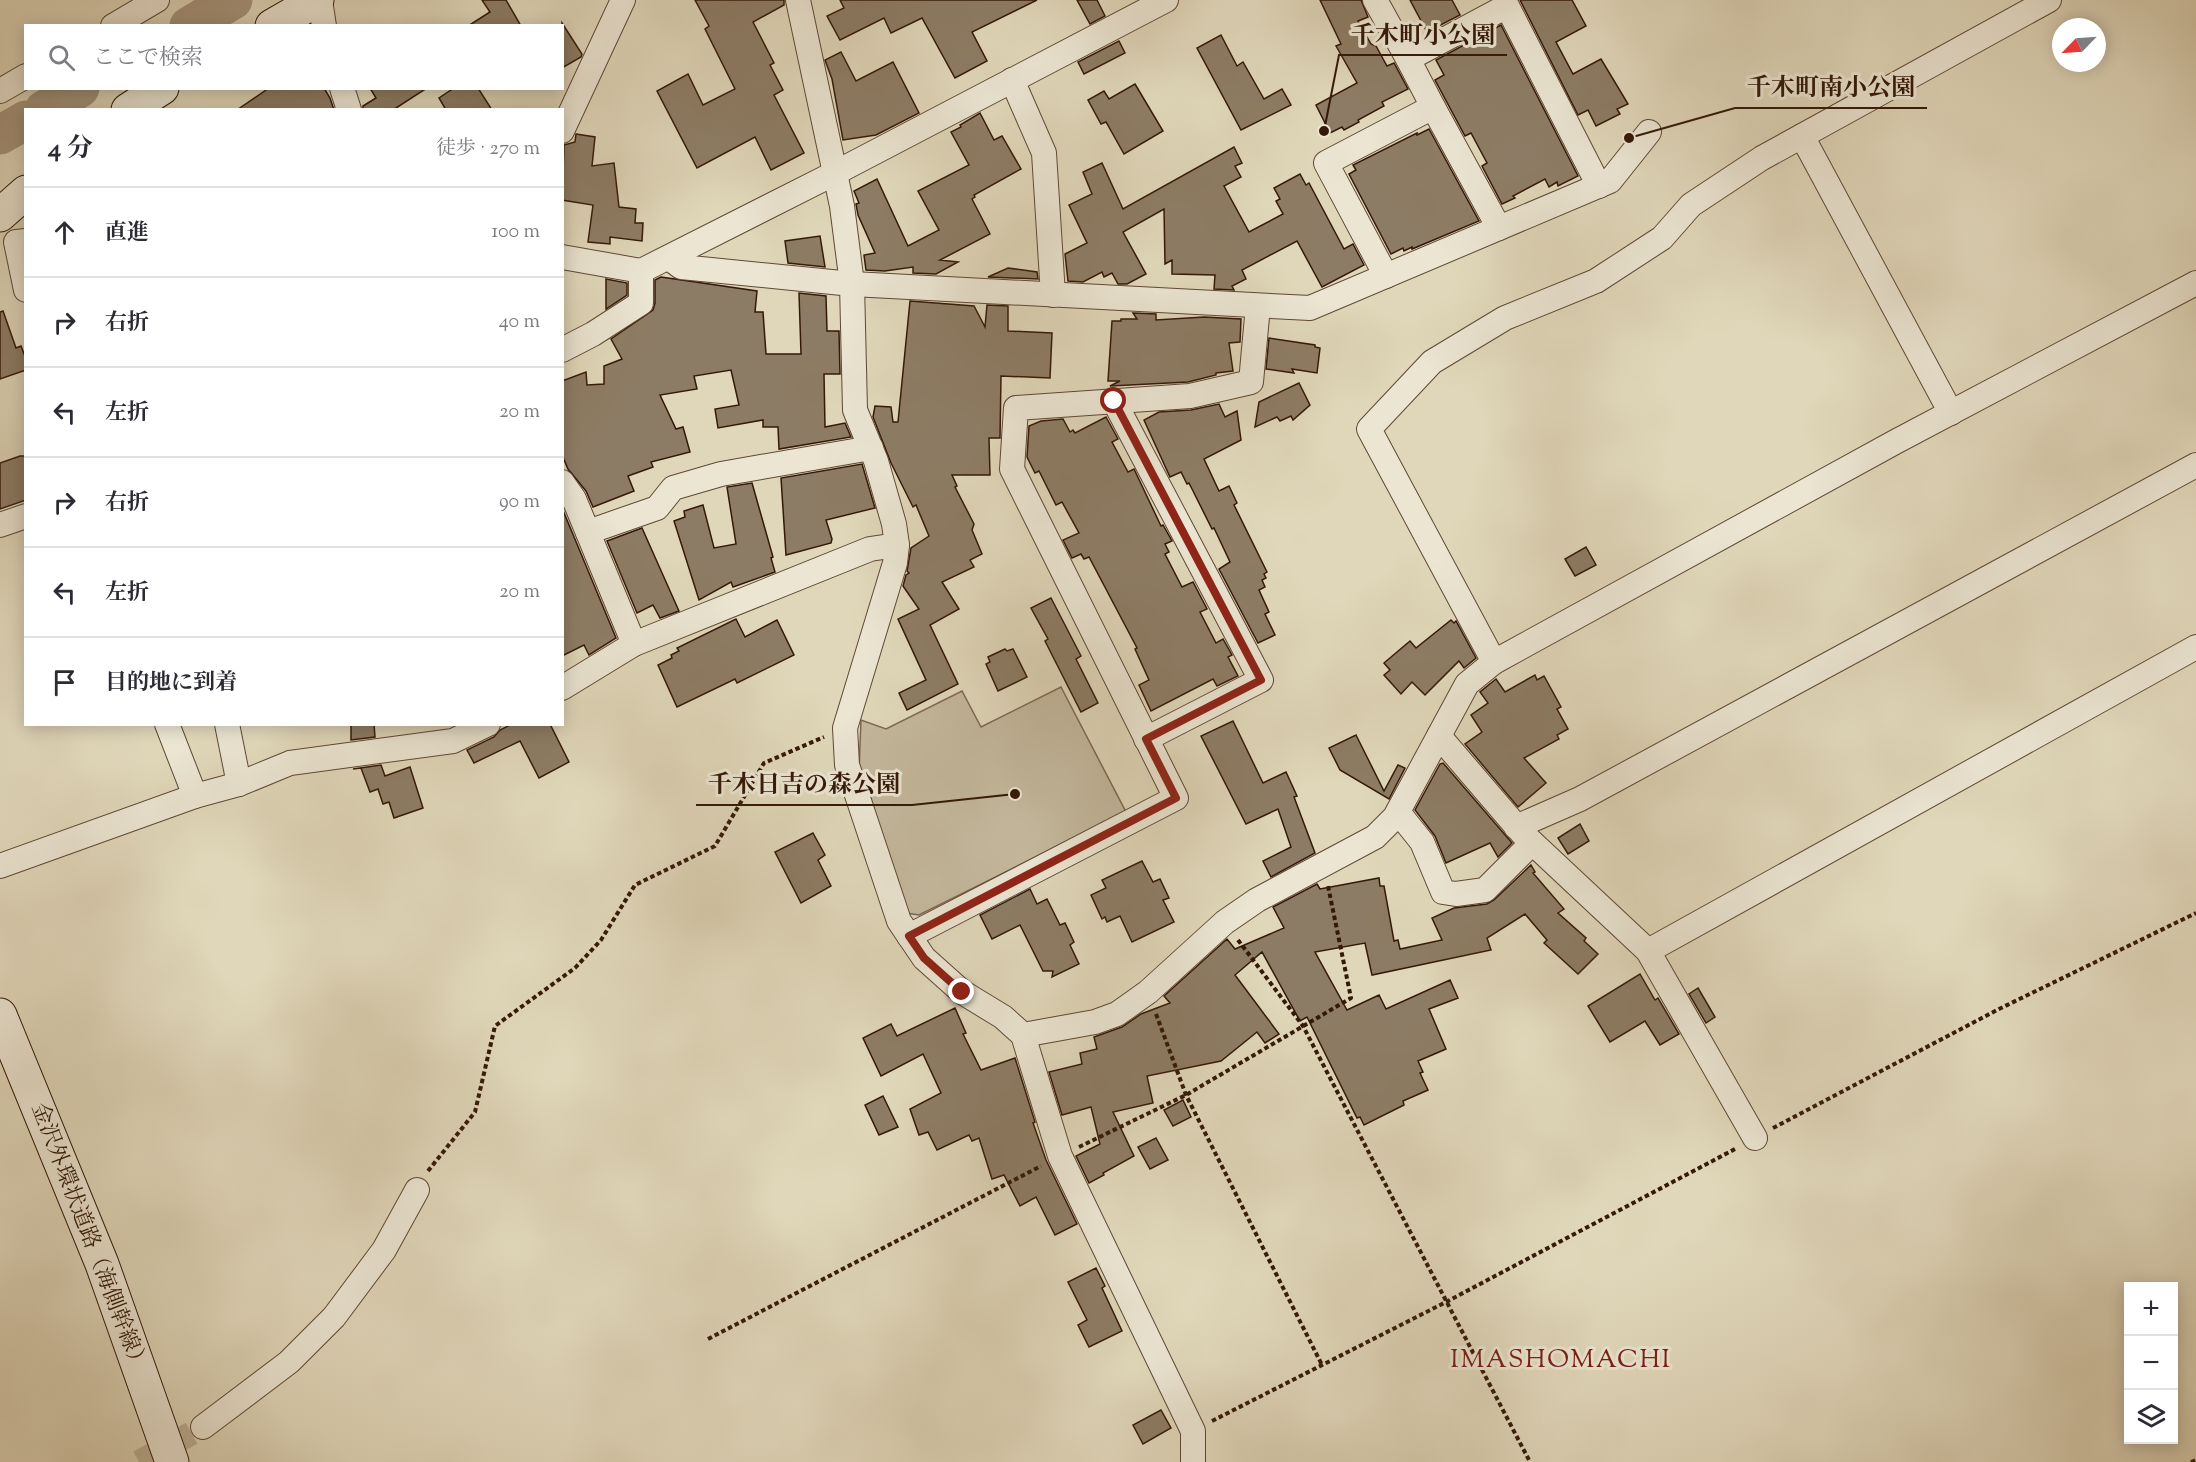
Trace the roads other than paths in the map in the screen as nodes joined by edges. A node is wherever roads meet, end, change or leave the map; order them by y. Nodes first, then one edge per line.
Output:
1 (157, 0) edge
2 (318, 0) edge
3 (623, 0) edge
4 (798, 0) edge
5 (1166, 0) edge
6 (1375, 0) edge
7 (2049, 0) edge
8 (116, 24) edge
9 (276, 24) edge
10 (324, 24) edge
11 (1408, 59) junction
12 (24, 77) edge
13 (1012, 80) junction
14 (1, 89) edge
15 (159, 90) edge
16 (343, 90) edge
17 (1433, 107) junction
18 (131, 108) edge
19 (348, 108) edge
20 (564, 127) edge
21 (1649, 132) dead end
22 (1802, 136) junction
23 (835, 173) junction
24 (1599, 186) junction
25 (24, 194) edge
26 (0, 214) edge
27 (1499, 228) junction
28 (24, 241) edge
29 (564, 257) edge
30 (669, 258) junction
31 (641, 271) junction
32 (1386, 276) junction
33 (24, 280) edge
34 (852, 284) junction
35 (2196, 284) edge
36 (1053, 295) junction
37 (1258, 306) junction
38 (564, 349) edge
39 (1114, 401) junction
40 (1951, 412) junction
41 (871, 448) junction
42 (2196, 465) edge
43 (564, 485) edge
44 (24, 517) edge
45 (0, 525) edge
46 (588, 532) junction
47 (897, 545) junction
48 (634, 644) junction
49 (2196, 647) edge
50 (1494, 662) junction
51 (564, 687) edge
52 (167, 726) edge
53 (227, 726) edge
54 (480, 726) edge
55 (452, 733) edge
56 (1439, 736) junction
57 (1146, 739) junction
58 (239, 784) junction
59 (195, 796) junction
60 (1398, 812) junction
61 (1524, 835) junction
62 (0, 866) edge
63 (909, 936) junction
64 (1648, 951) junction
65 (0, 1015) edge
66 (1023, 1035) junction
67 (1755, 1138) road end
68 (417, 1190) road end
69 (203, 1427) tunnel mouth
70 (172, 1462) edge
71 (1193, 1462) edge

1 - 8 street
2 - 9 street
2 - 10 street
3 - 20 street
4 - 23 street
5 - 13 street
6 - 11 street
7 - 22 street
11 - 17 street
11 - 24 street
12 - 14 street
13 - 23 street
13 - 36 street
15 - 18 street
16 - 19 street
17 - 27 street
17 - 32 street
21 - 24 street
22 - 40 street
22 - 50 street
23 - 30 street
23 - 34 street
24 - 27 street
25 - 26 street
27 - 32 street
28 - 33 street
29 - 31 street
30 - 31 street
30 - 34 street
31 - 38 street
32 - 37 street
34 - 36 street
34 - 41 street
35 - 40 street
36 - 37 street
37 - 39 street
39 - 57 street
39 - 57 street
40 - 50 street
41 - 46 street
41 - 47 street
42 - 61 street
43 - 46 street
44 - 45 street
46 - 48 street
47 - 48 street
47 - 63 street
48 - 51 street
49 - 64 street
50 - 56 street
52 - 59 street
53 - 58 street
54 - 55 street
55 - 58 street
56 - 60 street
56 - 61 street
57 - 63 street
58 - 59 street
59 - 62 street
60 - 61 street
60 - 66 street
61 - 64 street
63 - 66 street
64 - 67 street
65 - 70 street, 金沢外環状道路（海側幹線）
66 - 71 street
68 - 69 street

